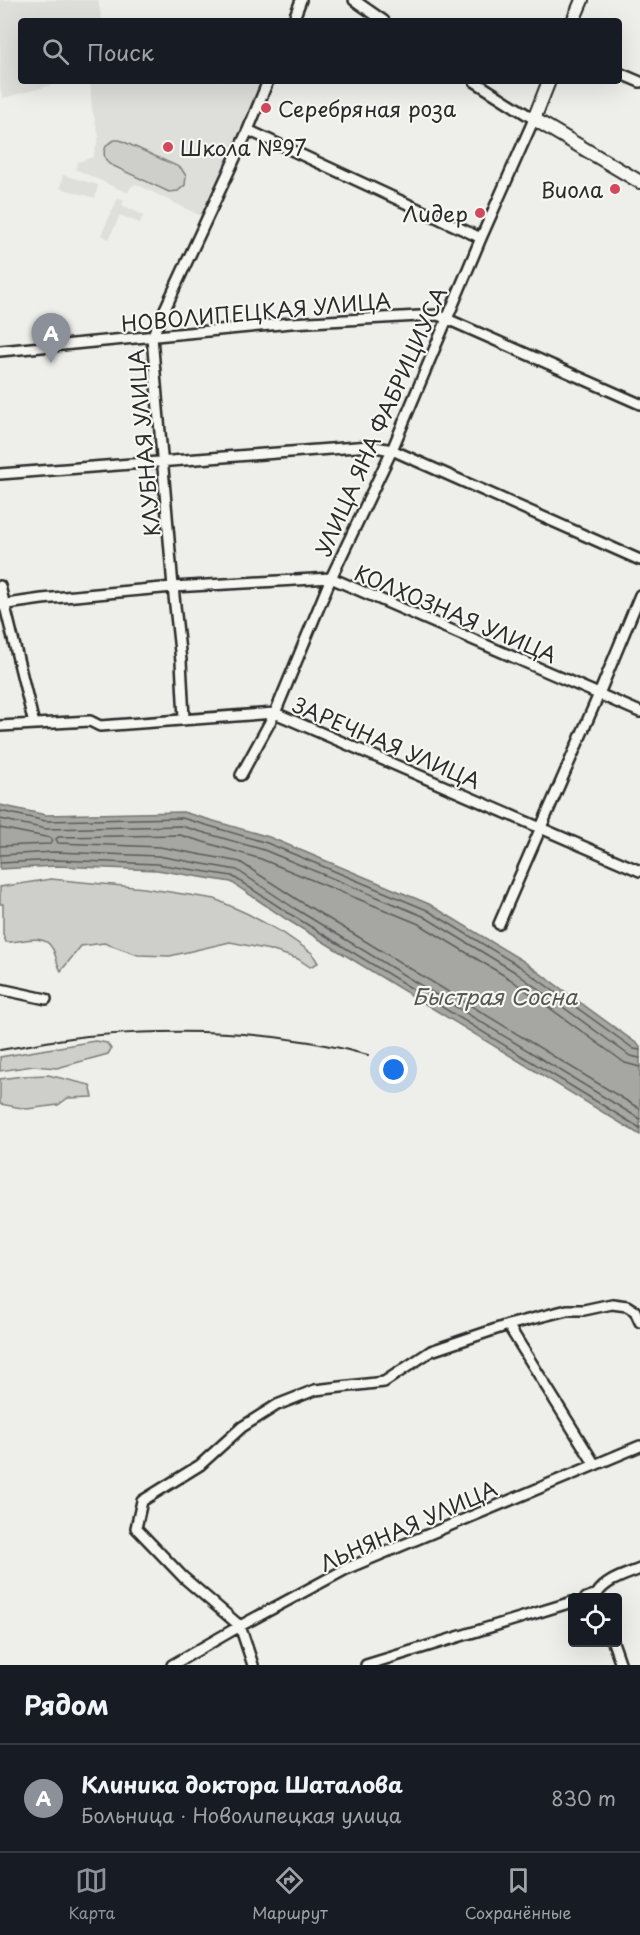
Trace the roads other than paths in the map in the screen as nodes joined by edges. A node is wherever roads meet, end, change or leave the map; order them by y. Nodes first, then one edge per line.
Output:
1 (301, 0) edge
2 (354, 0) edge
3 (582, 0) edge
4 (293, 18) edge
5 (380, 18) edge
6 (574, 18) edge
7 (622, 74) edge
8 (640, 82) edge
9 (267, 84) edge
10 (479, 84) edge
11 (548, 84) edge
12 (534, 119) junction
13 (248, 130) junction
14 (640, 182) edge
15 (481, 238) junction
16 (448, 319) junction
17 (152, 337) junction
18 (0, 351) edge
19 (640, 404) edge
20 (392, 450) junction
21 (162, 462) junction
22 (0, 474) edge
23 (640, 560) edge
24 (331, 578) junction
25 (0, 586) edge
26 (173, 587) junction
27 (640, 596) edge
28 (3, 605) edge
29 (599, 694) junction
30 (640, 712) edge
31 (275, 713) junction
32 (184, 719) junction
33 (34, 724) junction
34 (0, 726) edge
35 (241, 775) dead end
36 (542, 829) junction
37 (640, 871) edge
38 (499, 924) dead end
39 (0, 989) edge
40 (46, 999) dead end
41 (640, 1322) edge
42 (508, 1324) junction
43 (640, 1446) edge
44 (595, 1465) junction
45 (640, 1569) edge
46 (599, 1593) edge
47 (568, 1604) edge
48 (240, 1626) junction
49 (615, 1647) edge
50 (172, 1665) edge
51 (253, 1665) edge
52 (366, 1665) edge
53 (621, 1665) edge

1 - 4 street
2 - 5 street
3 - 6 main road
7 - 8 street
9 - 13 street, КЛУБНАЯ УЛИЦА
10 - 12 street
11 - 12 main road, УЛИЦА ЯНА ФАБРИЦИУСА
12 - 14 main road
12 - 15 street, УЛИЦА ЯНА ФАБРИЦИУСА
13 - 15 street
13 - 17 street, КЛУБНАЯ УЛИЦА
15 - 16 street, УЛИЦА ЯНА ФАБРИЦИУСА
16 - 17 street, НОВОЛИПЕЦКАЯ УЛИЦА
16 - 19 street, НОВОЛИПЕЦКАЯ УЛИЦА
16 - 20 street, УЛИЦА ЯНА ФАБРИЦИУСА
17 - 18 street, НОВОЛИПЕЦКАЯ УЛИЦА
17 - 21 street, КЛУБНАЯ УЛИЦА
20 - 21 street
20 - 23 street
20 - 24 street, УЛИЦА ЯНА ФАБРИЦИУСА
21 - 22 street
21 - 26 street, КЛУБНАЯ УЛИЦА
24 - 26 street, КОЛХОЗНАЯ УЛИЦА
24 - 29 street, КОЛХОЗНАЯ УЛИЦА
24 - 31 street, УЛИЦА ЯНА ФАБРИЦИУСА
25 - 28 street
26 - 28 street, КОЛХОЗНАЯ УЛИЦА
26 - 32 street, КЛУБНАЯ УЛИЦА
27 - 29 street
28 - 33 street
29 - 30 street, КОЛХОЗНАЯ УЛИЦА
29 - 36 street
31 - 32 street, ЗАРЕЧНАЯ УЛИЦА
31 - 35 street, УЛИЦА ЯНА ФАБРИЦИУСА
31 - 36 street, ЗАРЕЧНАЯ УЛИЦА
32 - 33 street, ЗАРЕЧНАЯ УЛИЦА
33 - 34 street, ЗАРЕЧНАЯ УЛИЦА
36 - 37 street, ЗАРЕЧНАЯ УЛИЦА
36 - 38 street
39 - 40 street
41 - 42 street
42 - 44 street
42 - 48 street
43 - 44 street, ЛЬНЯНАЯ УЛИЦА
44 - 48 street, ЛЬНЯНАЯ УЛИЦА
45 - 46 street
47 - 52 street
48 - 50 street, ЛЬНЯНАЯ УЛИЦА
48 - 51 street
49 - 53 street

